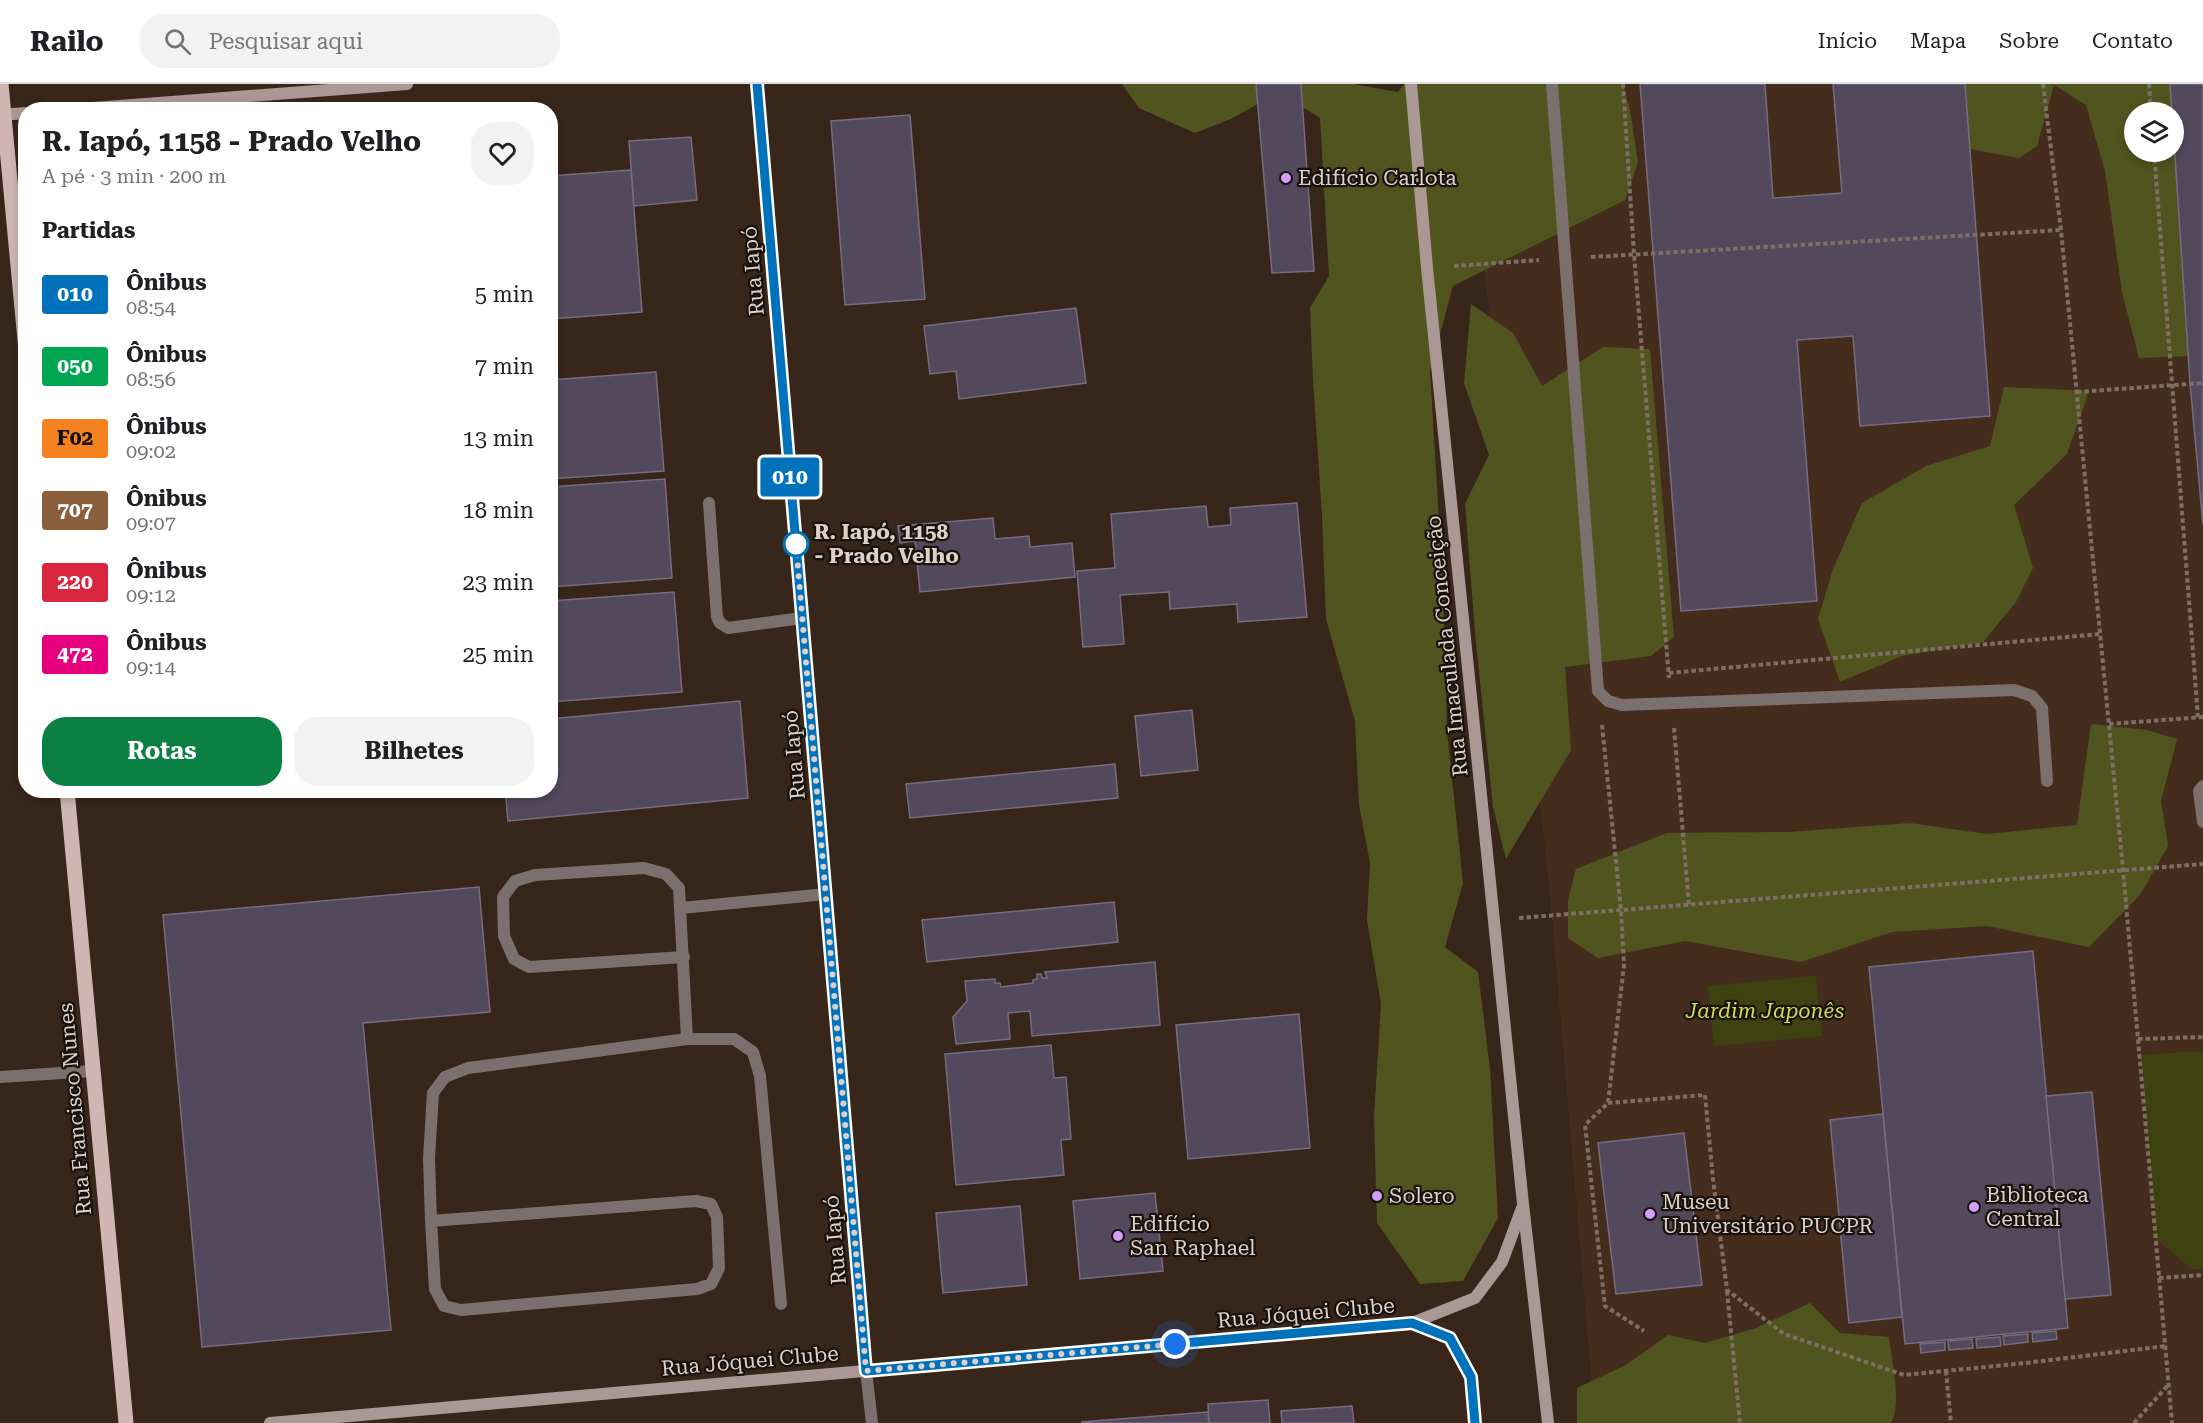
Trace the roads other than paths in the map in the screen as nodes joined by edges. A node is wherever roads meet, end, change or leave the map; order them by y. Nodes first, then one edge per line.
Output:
1 (1, 84) edge
2 (407, 84) edge
3 (757, 84) edge
4 (1411, 84) edge
5 (1552, 84) edge
6 (172, 102) edge
7 (18, 113) edge
8 (2, 114) edge
9 (18, 272) edge
10 (709, 503) dead end
11 (802, 618) junction
12 (2047, 781) dead end
13 (2203, 786) edge
14 (68, 798) edge
15 (2203, 822) edge
16 (826, 894) junction
17 (681, 908) junction
18 (684, 957) junction
19 (687, 1039) junction
20 (93, 1071) junction
21 (0, 1077) edge
22 (1523, 1204) junction
23 (431, 1221) junction
24 (781, 1304) dead end
25 (1412, 1323) junction
26 (866, 1371) junction
27 (126, 1423) edge
28 (270, 1423) edge
29 (872, 1423) edge
30 (1475, 1423) edge
31 (1548, 1423) edge

1 - 8 main road
2 - 6 main road
3 - 11 main road, Rua Iapó
4 - 22 main road, Rua Imaculada Conceição
5 - 12 street
7 - 8 main road
8 - 9 main road
10 - 11 street
11 - 16 main road, Rua Iapó
13 - 15 street
14 - 20 main road, Rua Francisco Nunes
16 - 17 street
16 - 26 main road, Rua Iapó
17 - 18 street
17 - 18 street
18 - 19 street
19 - 23 street
19 - 24 street
20 - 21 street
20 - 27 main road, Rua Francisco Nunes
22 - 25 main road, Rua Imaculada Conceição
22 - 31 main road, Rua Imaculada Conceição
23 - 23 street
25 - 26 main road, Rua Jóquei Clube
25 - 30 main road
26 - 28 main road, Rua Jóquei Clube
26 - 29 street, Rua Iapó

